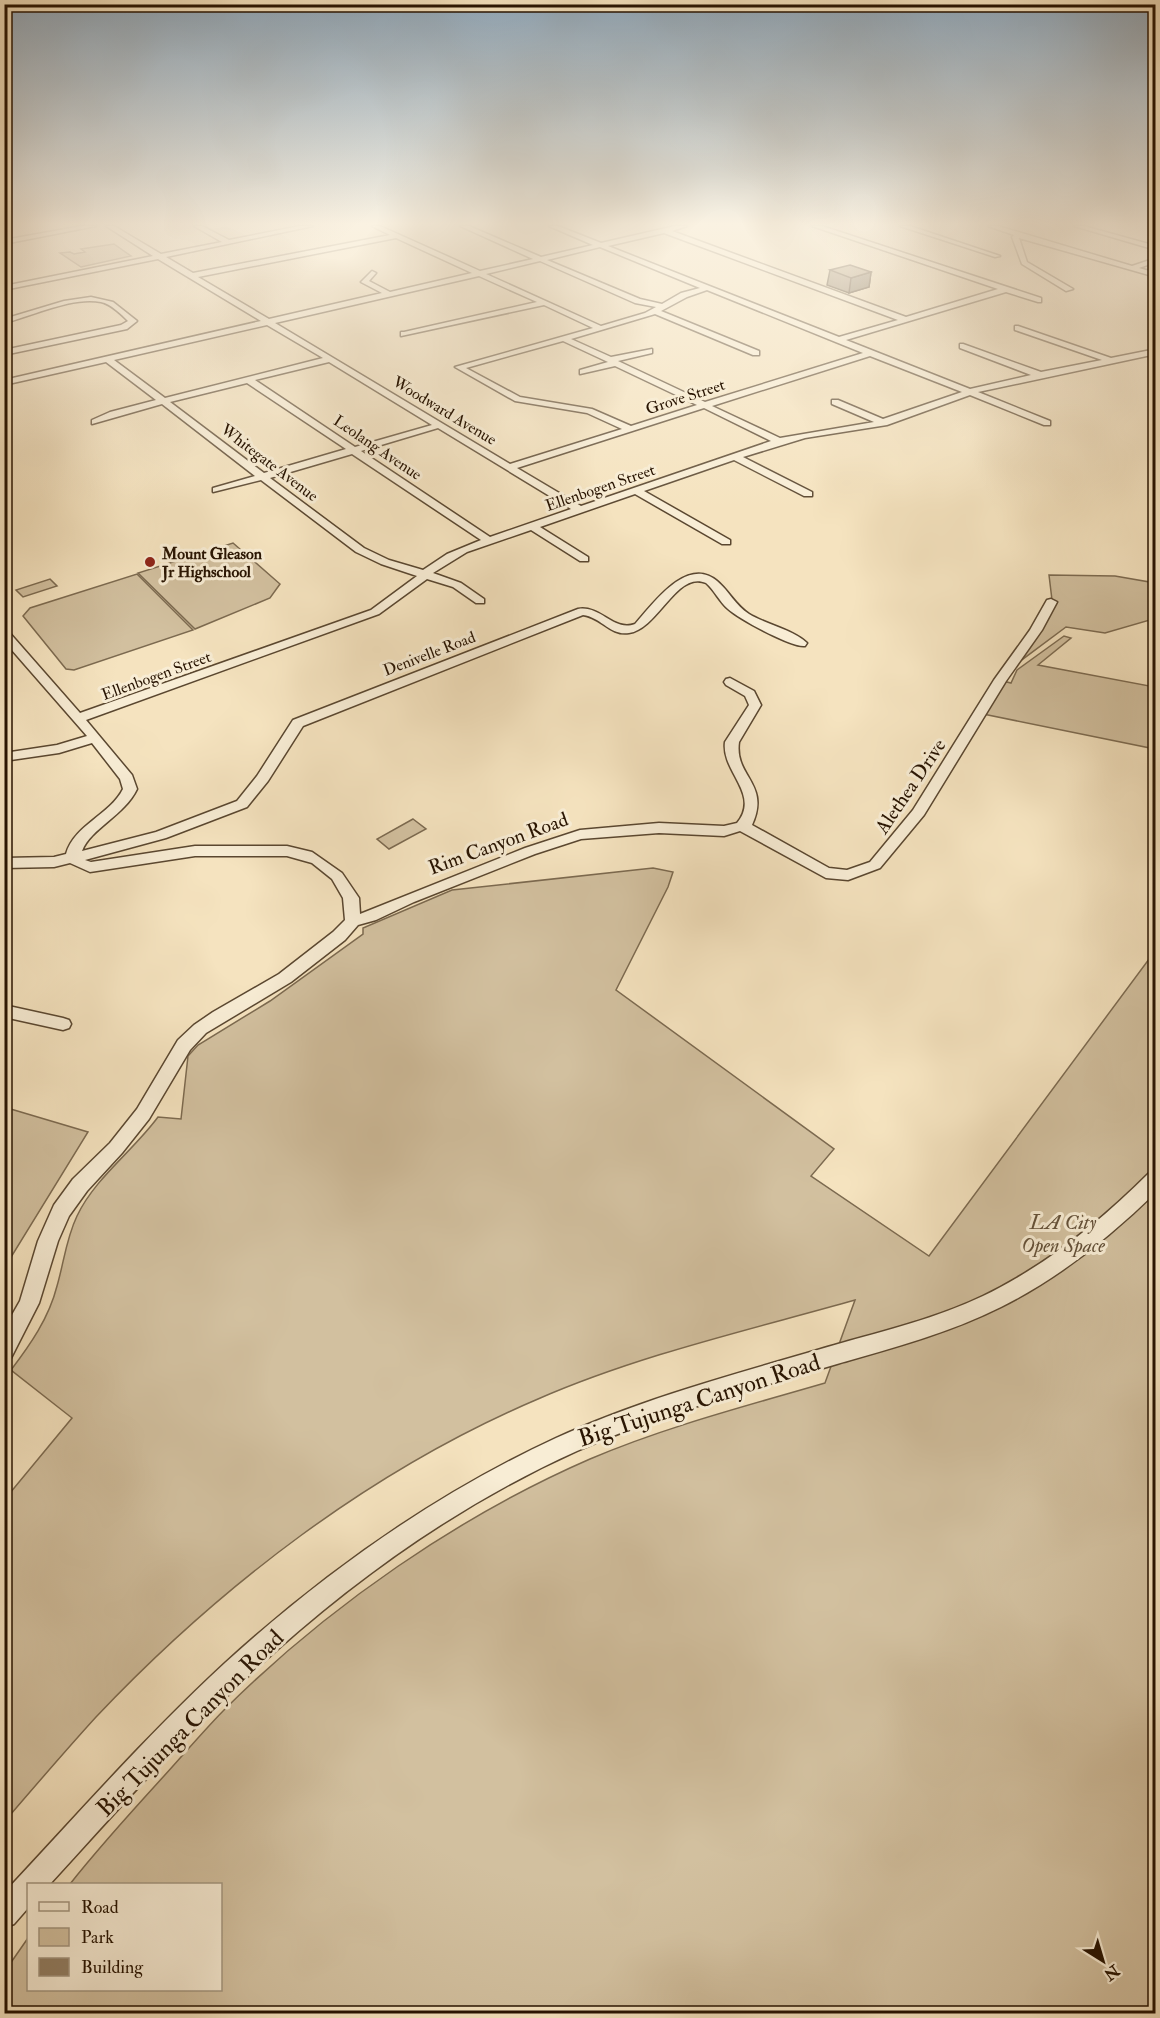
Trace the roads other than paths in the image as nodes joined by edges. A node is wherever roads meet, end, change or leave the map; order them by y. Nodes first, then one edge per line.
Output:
1 (132, 320) edge
2 (265, 320) edge
3 (276, 320) edge
4 (466, 320) edge
5 (582, 320) edge
6 (627, 320) edge
7 (676, 320) edge
8 (788, 320) edge
9 (906, 320) edge
10 (268, 322) junction
11 (600, 328) junction
12 (1018, 328) dead end
13 (404, 334) dead end
14 (564, 338) junction
15 (838, 340) junction
16 (963, 346) dead end
17 (650, 351) dead end
18 (1155, 351) edge
19 (4, 353) edge
20 (756, 353) dead end
21 (870, 353) junction
22 (107, 359) junction
23 (330, 359) junction
24 (1110, 360) junction
25 (612, 361) junction
26 (583, 372) dead end
27 (1040, 375) junction
28 (249, 380) junction
29 (4, 382) edge
30 (969, 392) junction
31 (163, 401) junction
32 (835, 402) dead end
33 (705, 405) junction
34 (95, 422) dead end
35 (884, 423) junction
36 (1047, 423) dead end
37 (440, 425) junction
38 (630, 429) junction
39 (779, 441) junction
40 (355, 450) junction
41 (734, 456) junction
42 (510, 467) junction
43 (263, 477) junction
44 (217, 490) dead end
45 (635, 490) junction
46 (808, 494) dead end
47 (580, 510) junction
48 (532, 526) junction
49 (489, 541) junction
50 (726, 542) dead end
51 (584, 559) dead end
52 (423, 574) junction
53 (480, 601) dead end
54 (1051, 602) dead end
55 (4, 633) edge
56 (801, 643) dead end
57 (19, 651) junction
58 (4, 656) edge
59 (730, 682) dead end
60 (79, 718) junction
61 (95, 738) junction
62 (4, 757) edge
63 (742, 826) junction
64 (73, 857) junction
65 (4, 863) edge
66 (353, 921) junction
67 (4, 1011) edge
68 (63, 1024) dead end
69 (1155, 1179) edge
70 (4, 1351) edge
71 (33, 1883) edge
72 (27, 1889) edge
73 (4, 1914) edge

1 - 19 street
2 - 10 street, Woodward Avenue
3 - 10 street
4 - 13 street
5 - 11 street
6 - 11 street
7 - 20 street
8 - 15 street
9 - 15 street
10 - 22 street
10 - 23 street, Woodward Avenue
11 - 14 street
12 - 24 street
14 - 25 street
14 - 38 street
15 - 21 street
16 - 27 street
17 - 25 street
18 - 24 street, Ellenbogen Street
21 - 30 street
21 - 33 street, Grove Street
22 - 29 street
22 - 31 street, Whitegate Avenue
23 - 28 street
23 - 37 street, Woodward Avenue
24 - 27 street, Ellenbogen Street
25 - 26 street
25 - 33 street
27 - 30 street, Ellenbogen Street
28 - 31 street
28 - 40 street, Leolang Avenue
30 - 35 street, Ellenbogen Street
30 - 36 street
31 - 34 street
31 - 43 street, Whitegate Avenue
32 - 35 street
33 - 38 street, Grove Street
33 - 39 street
35 - 39 street, Ellenbogen Street
37 - 40 street
37 - 42 street, Woodward Avenue
38 - 42 street, Grove Street
39 - 41 street, Ellenbogen Street
40 - 43 street
40 - 49 street, Leolang Avenue
41 - 45 street, Ellenbogen Street
41 - 46 street
42 - 47 street, Woodward Avenue
43 - 44 street
43 - 52 street, Whitegate Avenue
45 - 47 street, Ellenbogen Street
45 - 50 street
47 - 48 street, Ellenbogen Street
48 - 49 street, Ellenbogen Street
48 - 51 street
49 - 52 street, Ellenbogen Street
52 - 53 street, Whitegate Avenue
52 - 60 street, Ellenbogen Street
54 - 63 street, Alethea Drive
55 - 57 street
56 - 64 street, Denivelle Road
57 - 58 street
57 - 60 street
59 - 63 street
60 - 61 street
61 - 62 street
61 - 64 street
63 - 66 street, Rim Canyon Road
64 - 65 street, Denivelle Road
64 - 66 street
66 - 70 street
67 - 68 street
69 - 71 street, Big Tujunga Canyon Road
72 - 73 street

